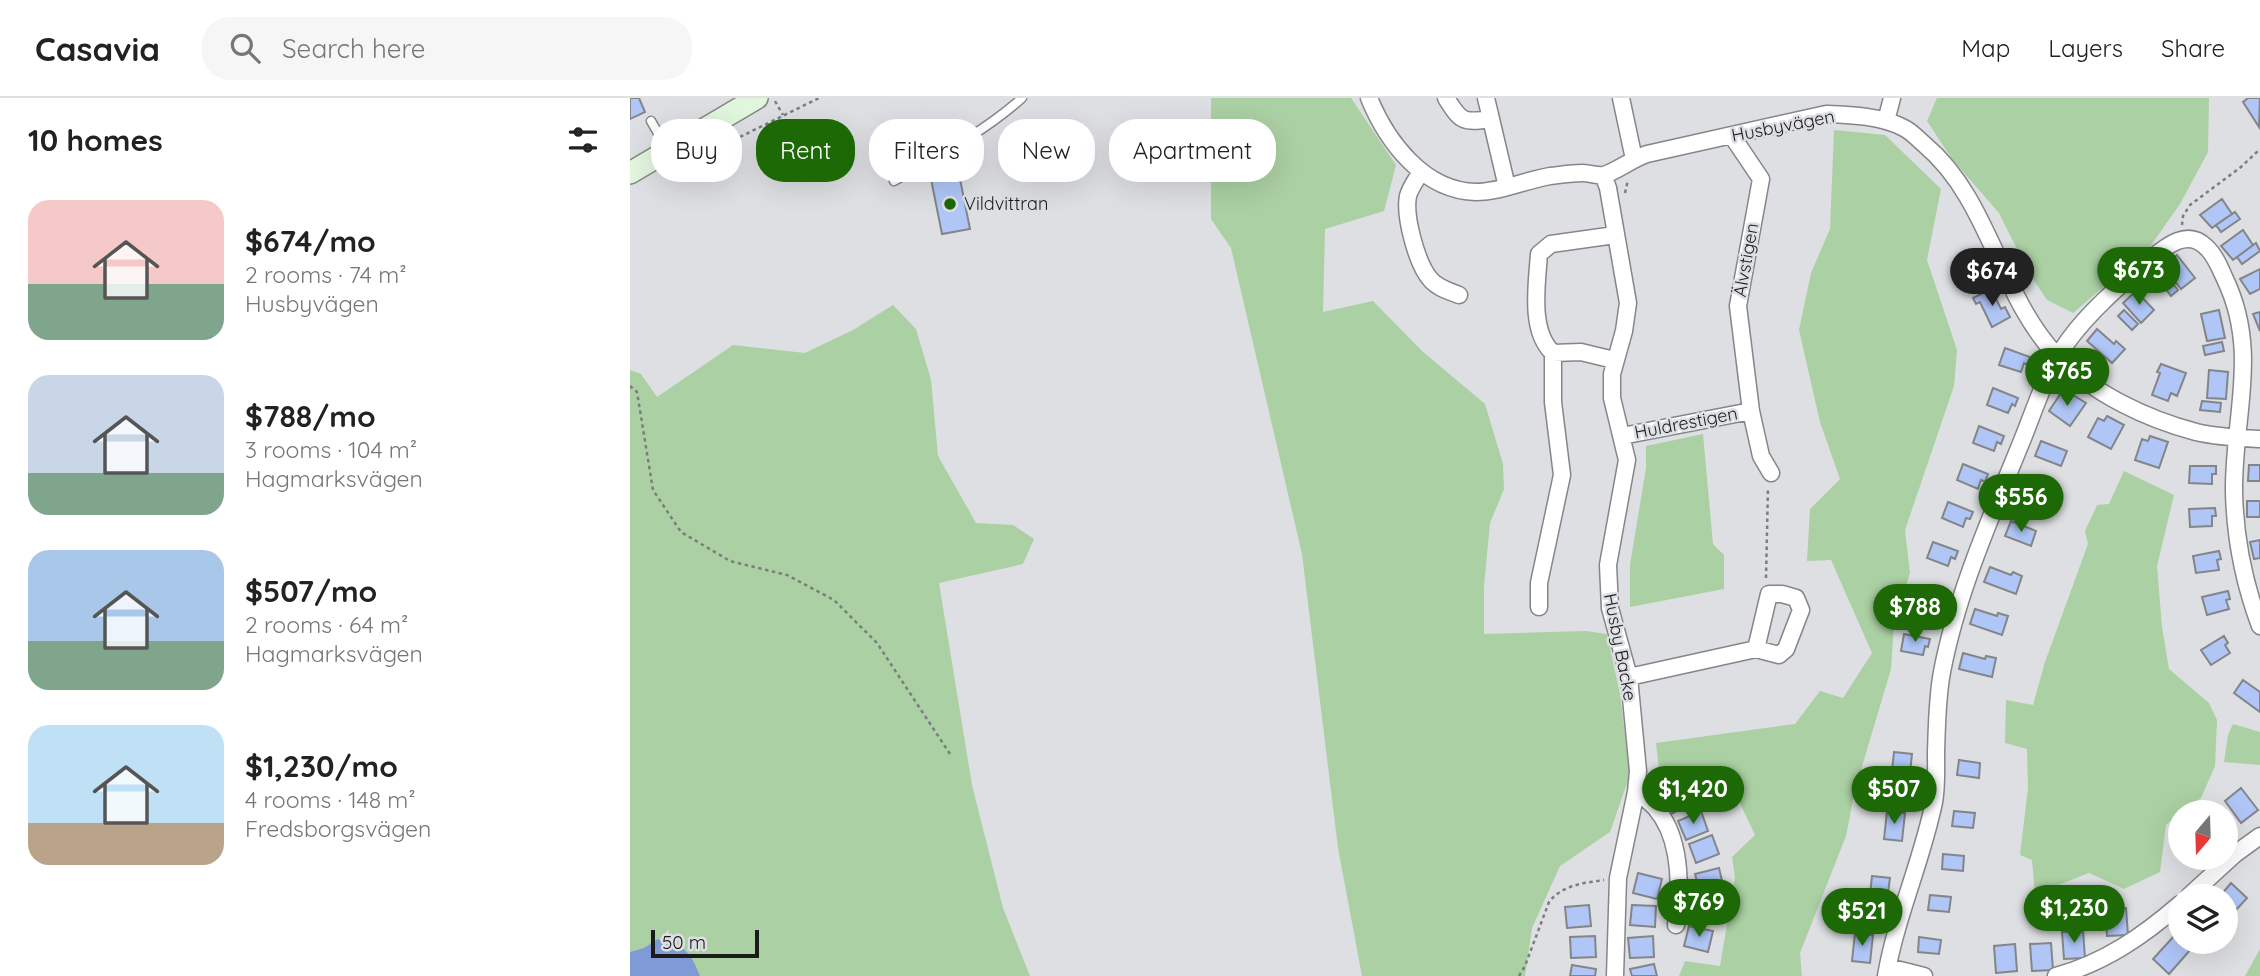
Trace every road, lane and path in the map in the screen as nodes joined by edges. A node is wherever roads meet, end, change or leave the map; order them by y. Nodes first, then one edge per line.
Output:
1 (757, 98) edge
2 (773, 98) edge
3 (819, 98) edge
4 (1021, 98) edge
5 (1369, 98) edge
6 (1446, 98) edge
7 (1486, 98) edge
8 (1621, 98) edge
9 (1892, 98) edge
10 (783, 115) junction
11 (728, 119) edge
12 (1491, 119) junction
13 (1886, 121) junction
14 (984, 127) edge
15 (742, 132) edge
16 (1731, 136) junction
17 (2260, 149) edge
18 (1633, 166) junction
19 (651, 167) edge
20 (1421, 172) junction
21 (630, 173) edge
22 (1603, 175) junction
23 (1507, 187) junction
24 (1625, 199) dead end
25 (1615, 235) junction
26 (2182, 239) junction
27 (1459, 295) dead end
28 (1553, 354) junction
29 (2058, 357) junction
30 (1614, 360) junction
31 (630, 386) edge
32 (1751, 411) junction
33 (1622, 436) junction
34 (2237, 438) junction
35 (2260, 439) edge
36 (1771, 473) joint
37 (1769, 594) junction
38 (1539, 607) dead end
39 (2260, 626) edge
40 (1756, 649) junction
41 (1629, 677) junction
42 (950, 754) dead end
43 (1636, 792) junction
44 (2260, 835) edge
45 (1618, 878) junction
46 (2202, 884) edge
47 (2168, 914) edge
48 (1676, 925) dead end
49 (1887, 972) edge
50 (2082, 973) edge
51 (1519, 976) edge
52 (1615, 976) edge
53 (1924, 976) edge
54 (2056, 976) edge

1 - 11 main road
2 - 10 path
3 - 10 path
4 - 14 lane
5 - 20 street, Husbyvägen
6 - 12 street
7 - 12 street
8 - 18 street
9 - 13 street
10 - 15 path
12 - 23 street
13 - 16 street, Husbyvägen
13 - 29 street, Husbyvägen
16 - 18 street, Husbyvägen
16 - 32 street, Älvstigen
17 - 26 path
18 - 22 street, Husbyvägen
18 - 24 path
19 - 21 main road
20 - 23 street, Husbyvägen
20 - 27 street
22 - 23 street, Husbyvägen
22 - 25 street, Husby Backe
25 - 28 street
25 - 30 street, Husby Backe
26 - 29 street
26 - 34 street
28 - 30 street
28 - 38 street
29 - 34 street, Husbyvägen
29 - 49 street
30 - 33 street, Husby Backe
31 - 42 path
32 - 33 street, Huldrestigen
32 - 36 street, Älvstigen
33 - 41 street, Husby Backe
34 - 35 street, Husbyvägen
34 - 39 street
36 - 37 path
37 - 40 street
37 - 40 street
40 - 41 street
41 - 43 street, Husby Backe
43 - 45 street, Husby Backe
43 - 48 street
44 - 46 street
45 - 51 path
45 - 52 street, Husby Backe
47 - 50 street
49 - 53 street
50 - 54 street

